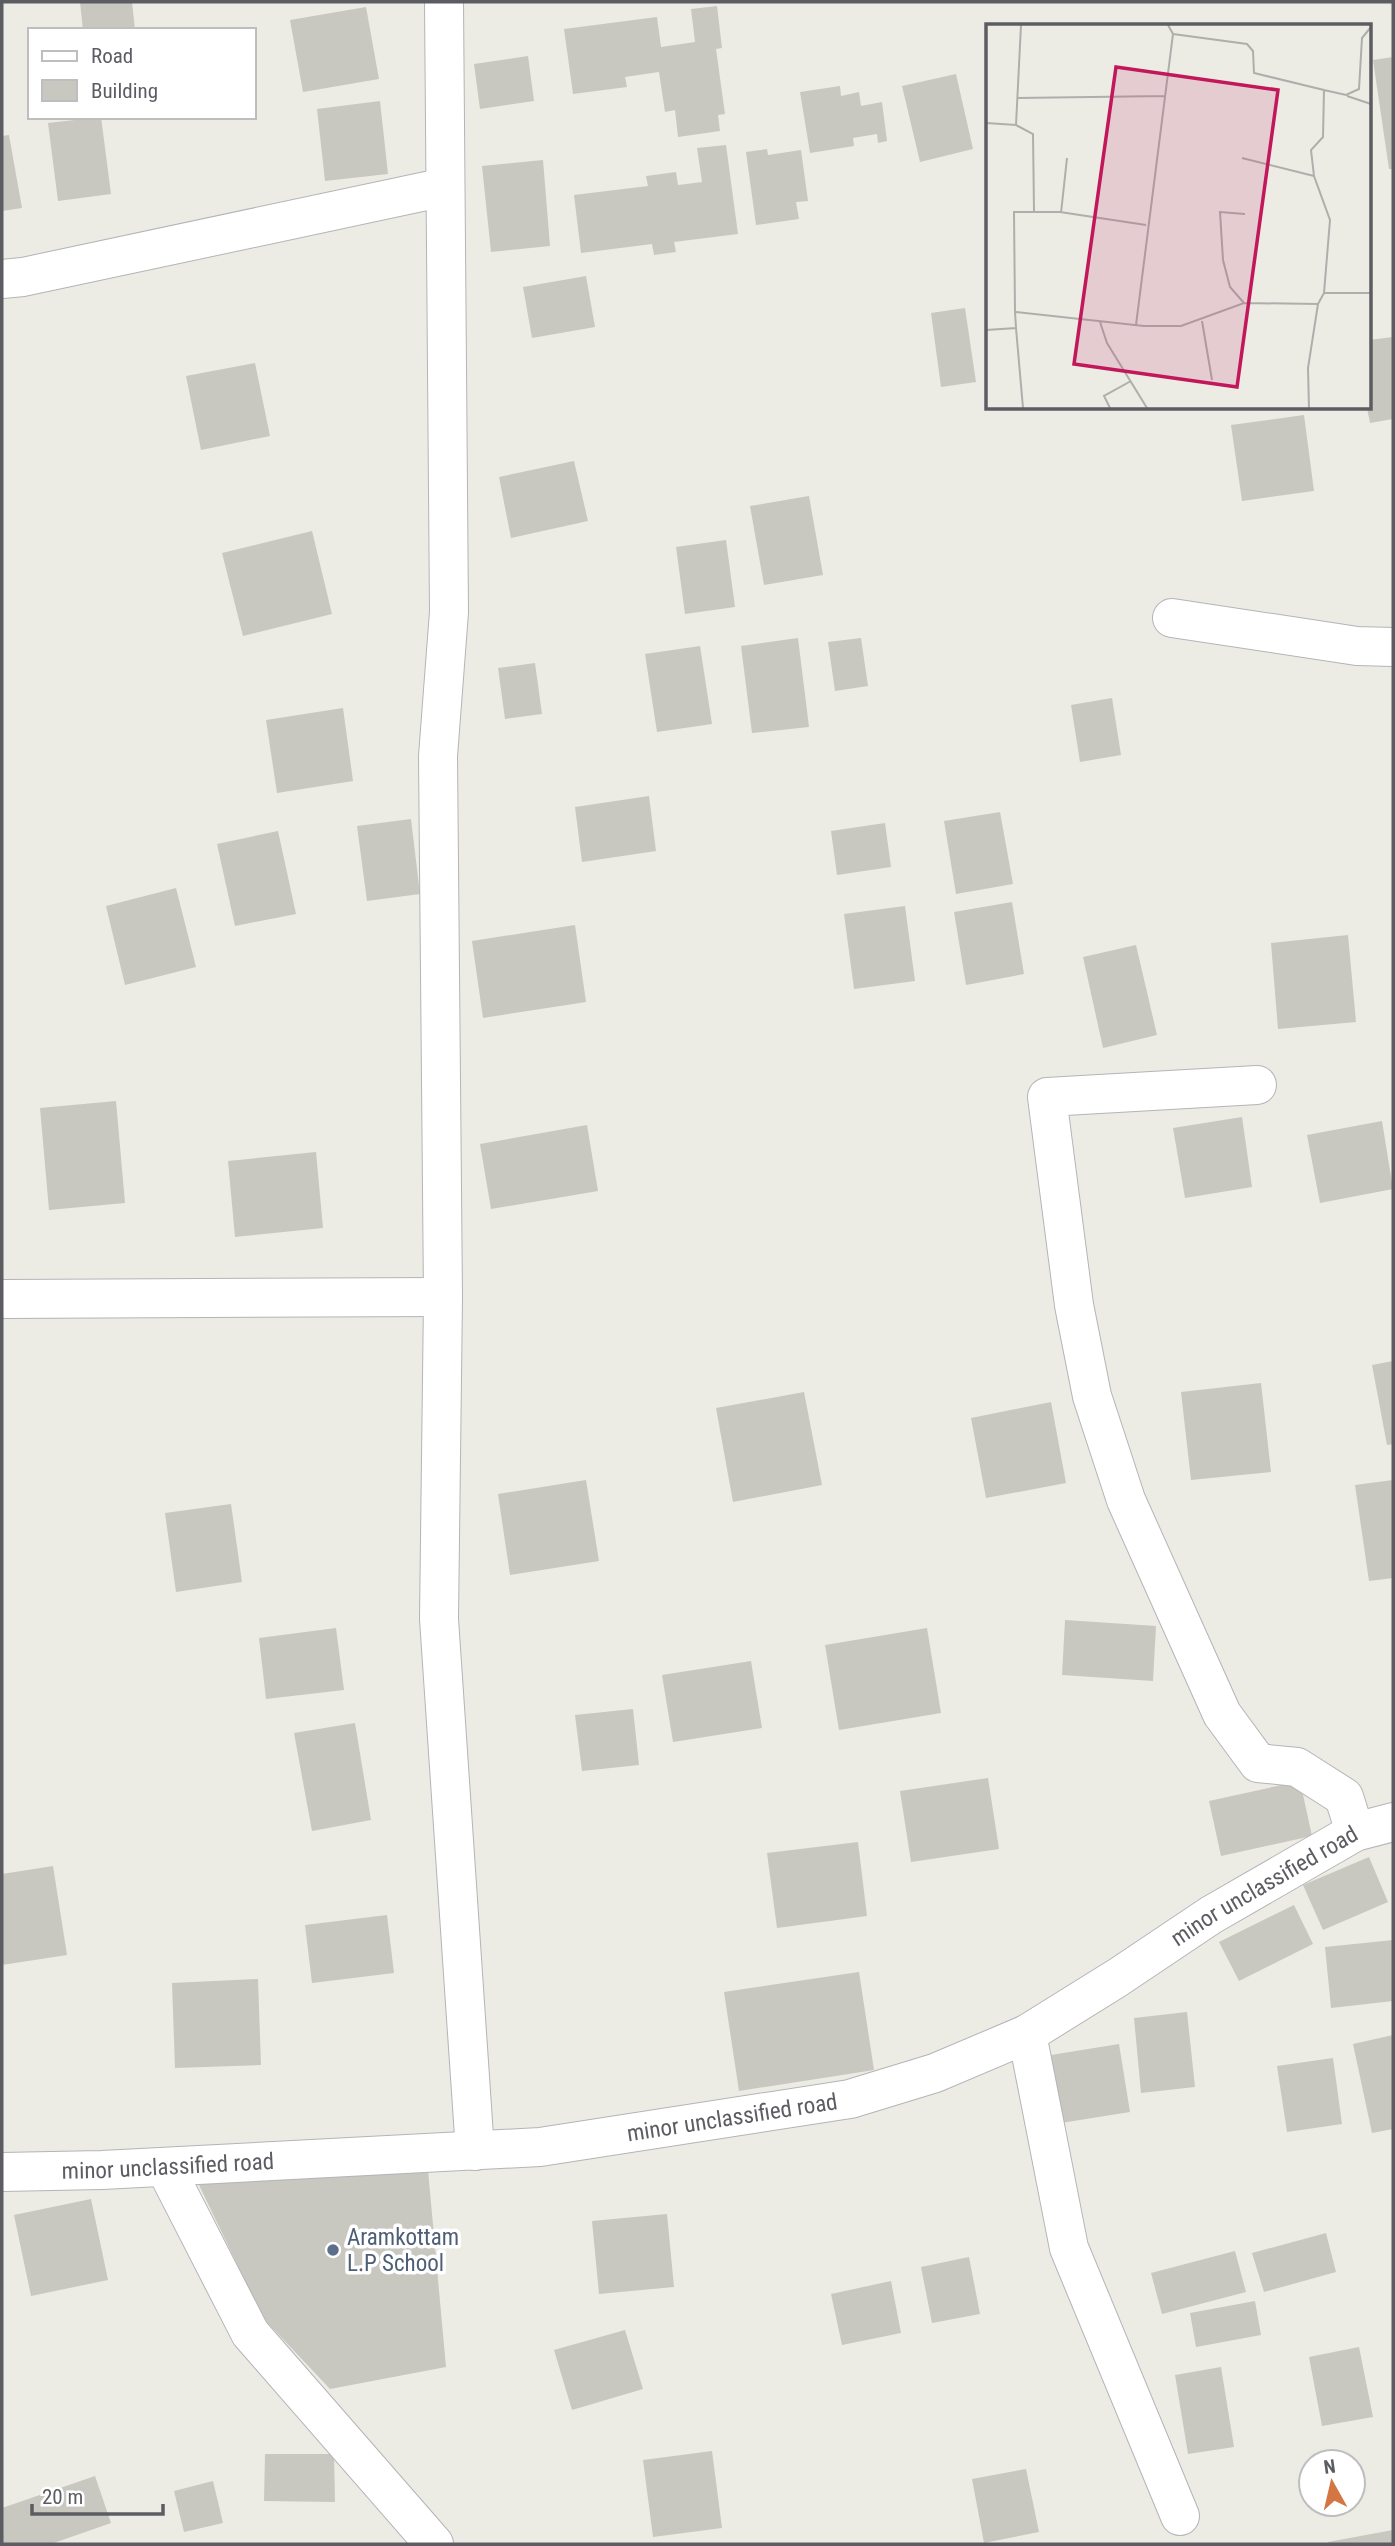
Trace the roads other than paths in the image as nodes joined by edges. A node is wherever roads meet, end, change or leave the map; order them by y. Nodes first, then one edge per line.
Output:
1 (444, 2) edge
2 (445, 187) junction
3 (2, 279) edge
4 (1172, 618) dead end
5 (1393, 647) edge
6 (1257, 1085) dead end
7 (443, 1297) junction
8 (2, 1299) edge
9 (1393, 1822) edge
10 (1354, 1832) junction
11 (1027, 2034) junction
12 (475, 2151) junction
13 (165, 2167) junction
14 (2, 2172) edge
15 (1180, 2516) dead end
16 (434, 2544) edge

1 - 2 street
2 - 3 street
2 - 7 street
4 - 5 street
6 - 10 street
7 - 8 street
7 - 12 street
9 - 10 street, minor unclassified road
10 - 11 street, minor unclassified road
11 - 12 street, minor unclassified road
11 - 15 street
12 - 13 street, minor unclassified road
13 - 14 street, minor unclassified road
13 - 16 street

